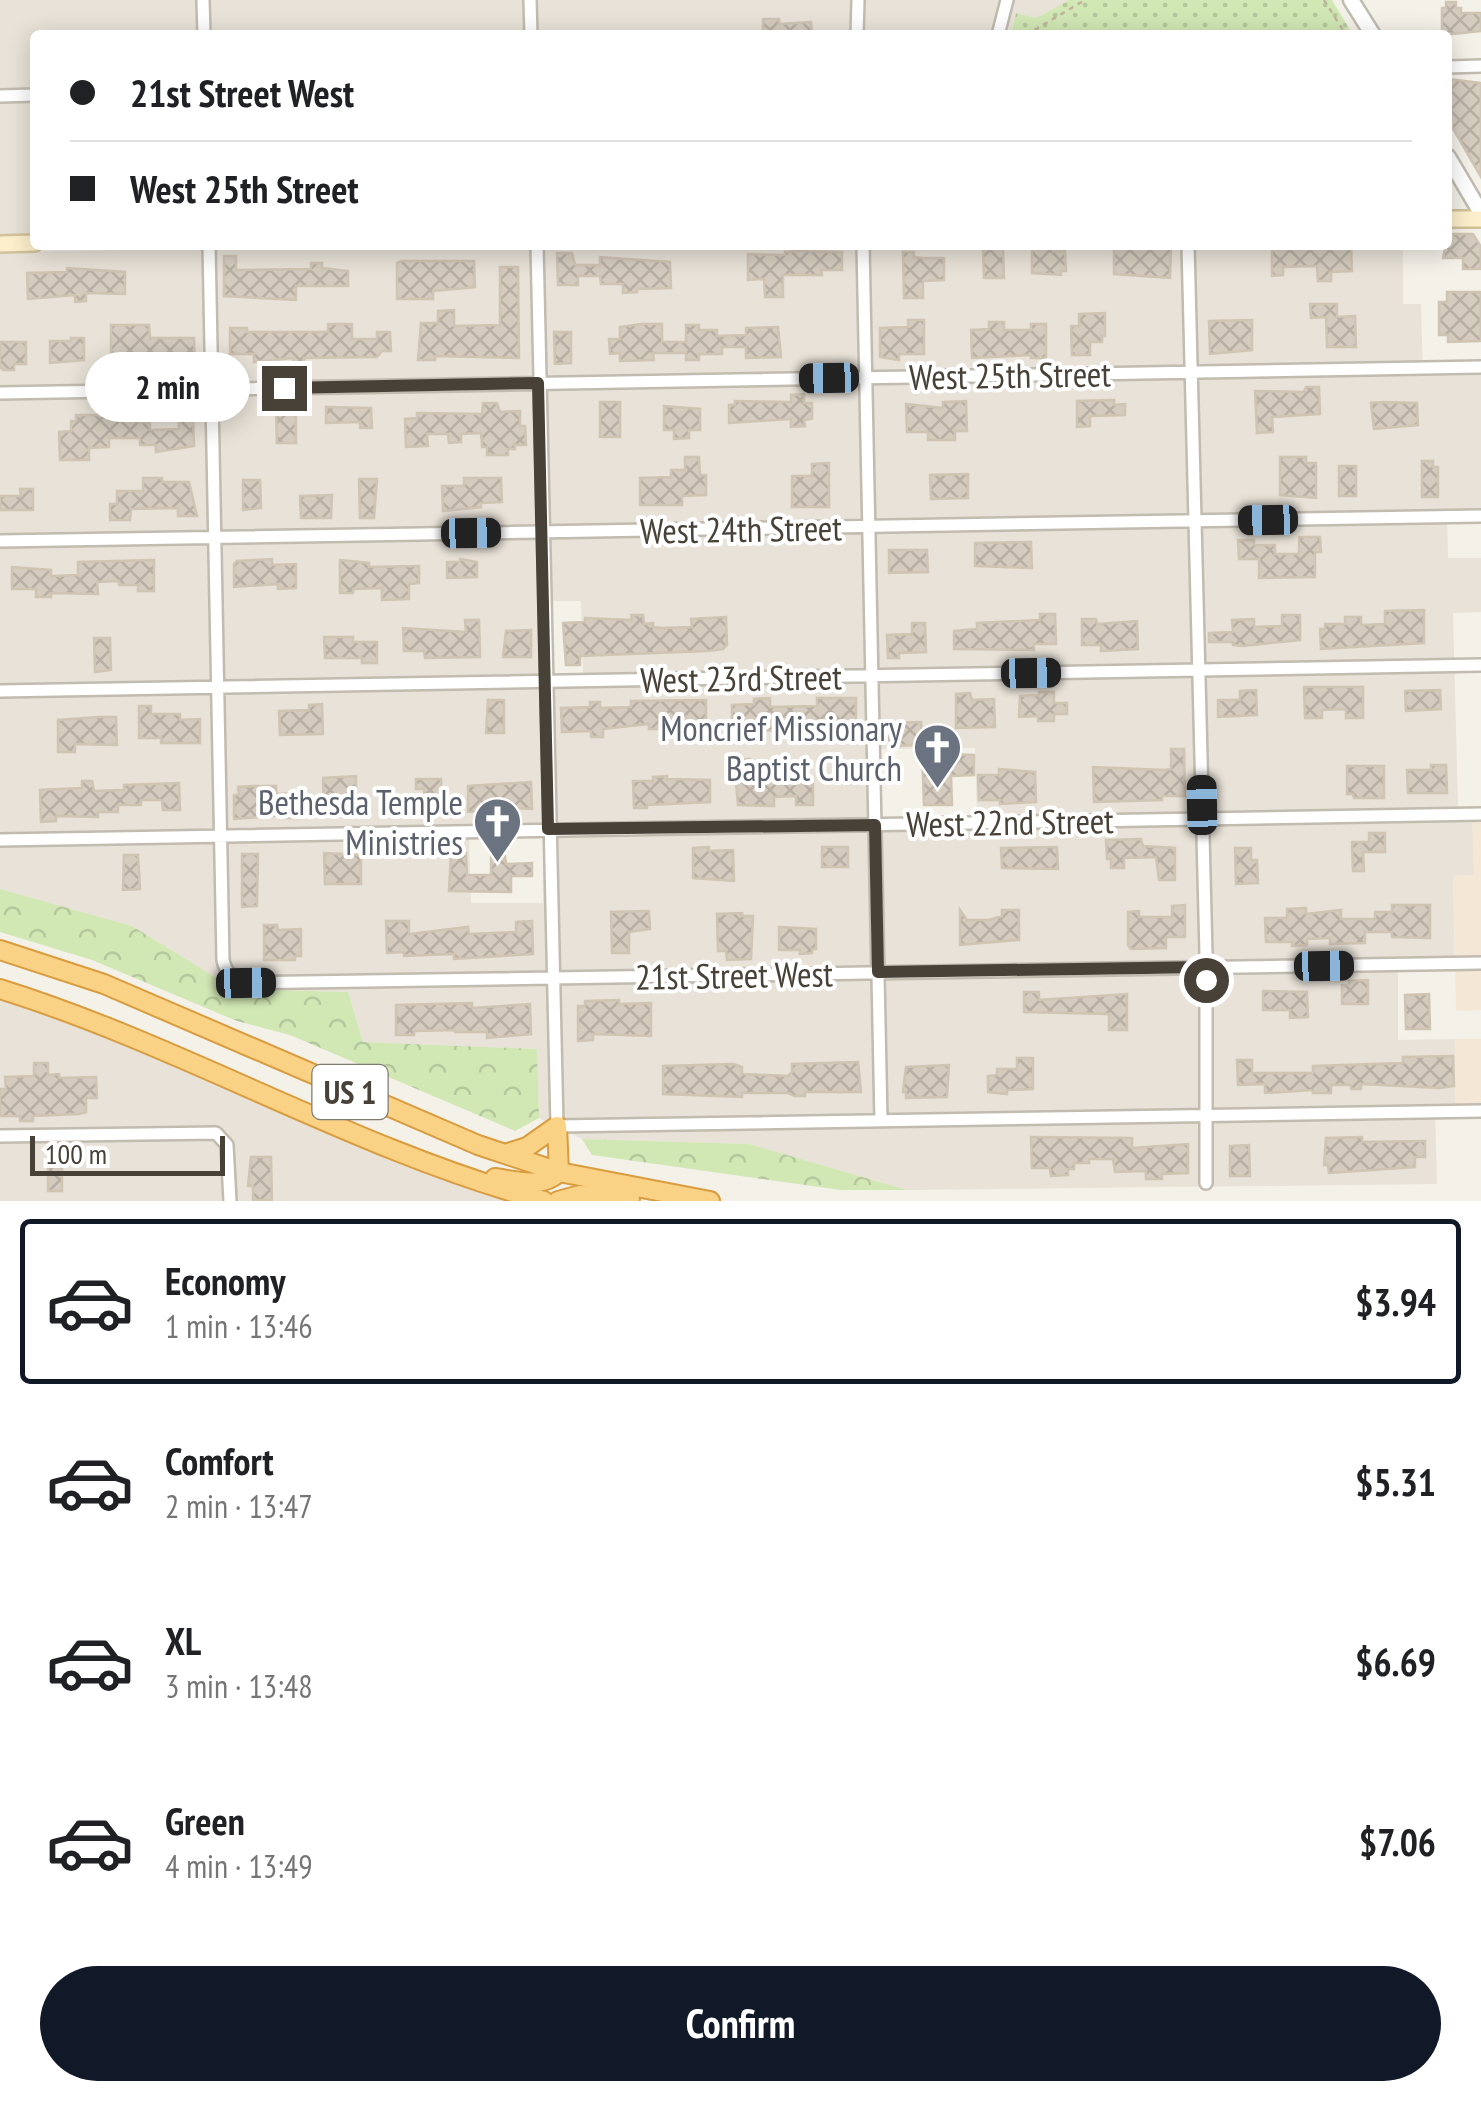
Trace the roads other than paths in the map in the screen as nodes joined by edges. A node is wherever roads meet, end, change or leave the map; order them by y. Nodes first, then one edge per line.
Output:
1 (203, 0) edge
2 (530, 0) edge
3 (858, 0) edge
4 (1007, 0) edge
5 (1351, 0) edge
6 (204, 30) edge
7 (531, 30) edge
8 (857, 30) edge
9 (999, 30) edge
10 (1370, 30) edge
11 (1481, 66) edge
12 (1452, 67) edge
13 (30, 95) edge
14 (0, 96) edge
15 (1452, 164) edge
16 (1481, 216) edge
17 (1452, 220) edge
18 (30, 243) edge
19 (0, 244) edge
20 (209, 250) edge
21 (536, 250) edge
22 (863, 250) edge
23 (1188, 250) edge
24 (1481, 367) edge
25 (1192, 372) junction
26 (866, 378) junction
27 (538, 383) junction
28 (212, 389) junction
29 (0, 393) edge
30 (1481, 516) edge
31 (1196, 521) junction
32 (869, 526) junction
33 (542, 532) junction
34 (214, 538) junction
35 (0, 542) edge
36 (1481, 666) edge
37 (1200, 670) junction
38 (872, 676) junction
39 (545, 682) junction
40 (218, 687) junction
41 (0, 691) edge
42 (1481, 814) edge
43 (1203, 819) junction
44 (875, 825) junction
45 (548, 829) junction
46 (220, 836) junction
47 (0, 840) edge
48 (0, 950) edge
49 (1481, 963) edge
50 (1206, 967) junction
51 (878, 972) junction
52 (552, 978) junction
53 (0, 989) edge
54 (1481, 1111) edge
55 (1208, 1116) junction
56 (882, 1121) junction
57 (557, 1126) junction
58 (0, 1136) edge
59 (504, 1154) junction
60 (559, 1172) junction
61 (450, 1173) junction
62 (1206, 1183) dead end
63 (230, 1201) edge
64 (544, 1201) edge
65 (558, 1201) edge
66 (680, 1201) edge
67 (710, 1201) edge

1 - 6 street
2 - 7 street
3 - 8 street
4 - 9 street
5 - 10 street
11 - 12 street
13 - 14 street
15 - 16 street
16 - 17 main road
18 - 19 main road
20 - 28 street
21 - 27 street
22 - 26 street
23 - 25 street
24 - 25 street, West 25th Street
25 - 26 street, West 25th Street
25 - 31 street
26 - 27 street, West 25th Street
26 - 32 street
27 - 28 street, West 25th Street
27 - 33 street
28 - 29 street, West 25th Street
28 - 34 street
30 - 31 street, West 24th Street
31 - 32 street, West 24th Street
31 - 37 street
32 - 33 street, West 24th Street
32 - 38 street
33 - 34 street, West 24th Street
33 - 39 street
34 - 35 street, West 24th Street
34 - 40 street
36 - 37 street, West 23rd Street
37 - 38 street, West 23rd Street
37 - 43 street
38 - 39 street, West 23rd Street
38 - 44 street
39 - 40 street, West 23rd Street
39 - 45 street
40 - 41 street, West 23rd Street
40 - 46 street
42 - 43 street, West 22nd Street
43 - 44 street, West 22nd Street
43 - 50 street
44 - 45 street, West 22nd Street
44 - 51 street
45 - 46 street, West 22nd Street
45 - 52 street
46 - 47 street, West 22nd Street
46 - 52 street, 21st Street West
48 - 59 highway, US 1
49 - 50 street, 21st Street West
50 - 51 street, 21st Street West
50 - 55 street
51 - 52 street, 21st Street West
51 - 56 street
52 - 57 street
53 - 61 highway, US 1
54 - 55 street
55 - 56 street
55 - 62 street
56 - 57 street
57 - 59 highway
57 - 60 highway
58 - 63 street
59 - 60 highway, US 1
60 - 61 highway
60 - 67 highway, US 1
61 - 64 highway, US 1
65 - 66 highway

